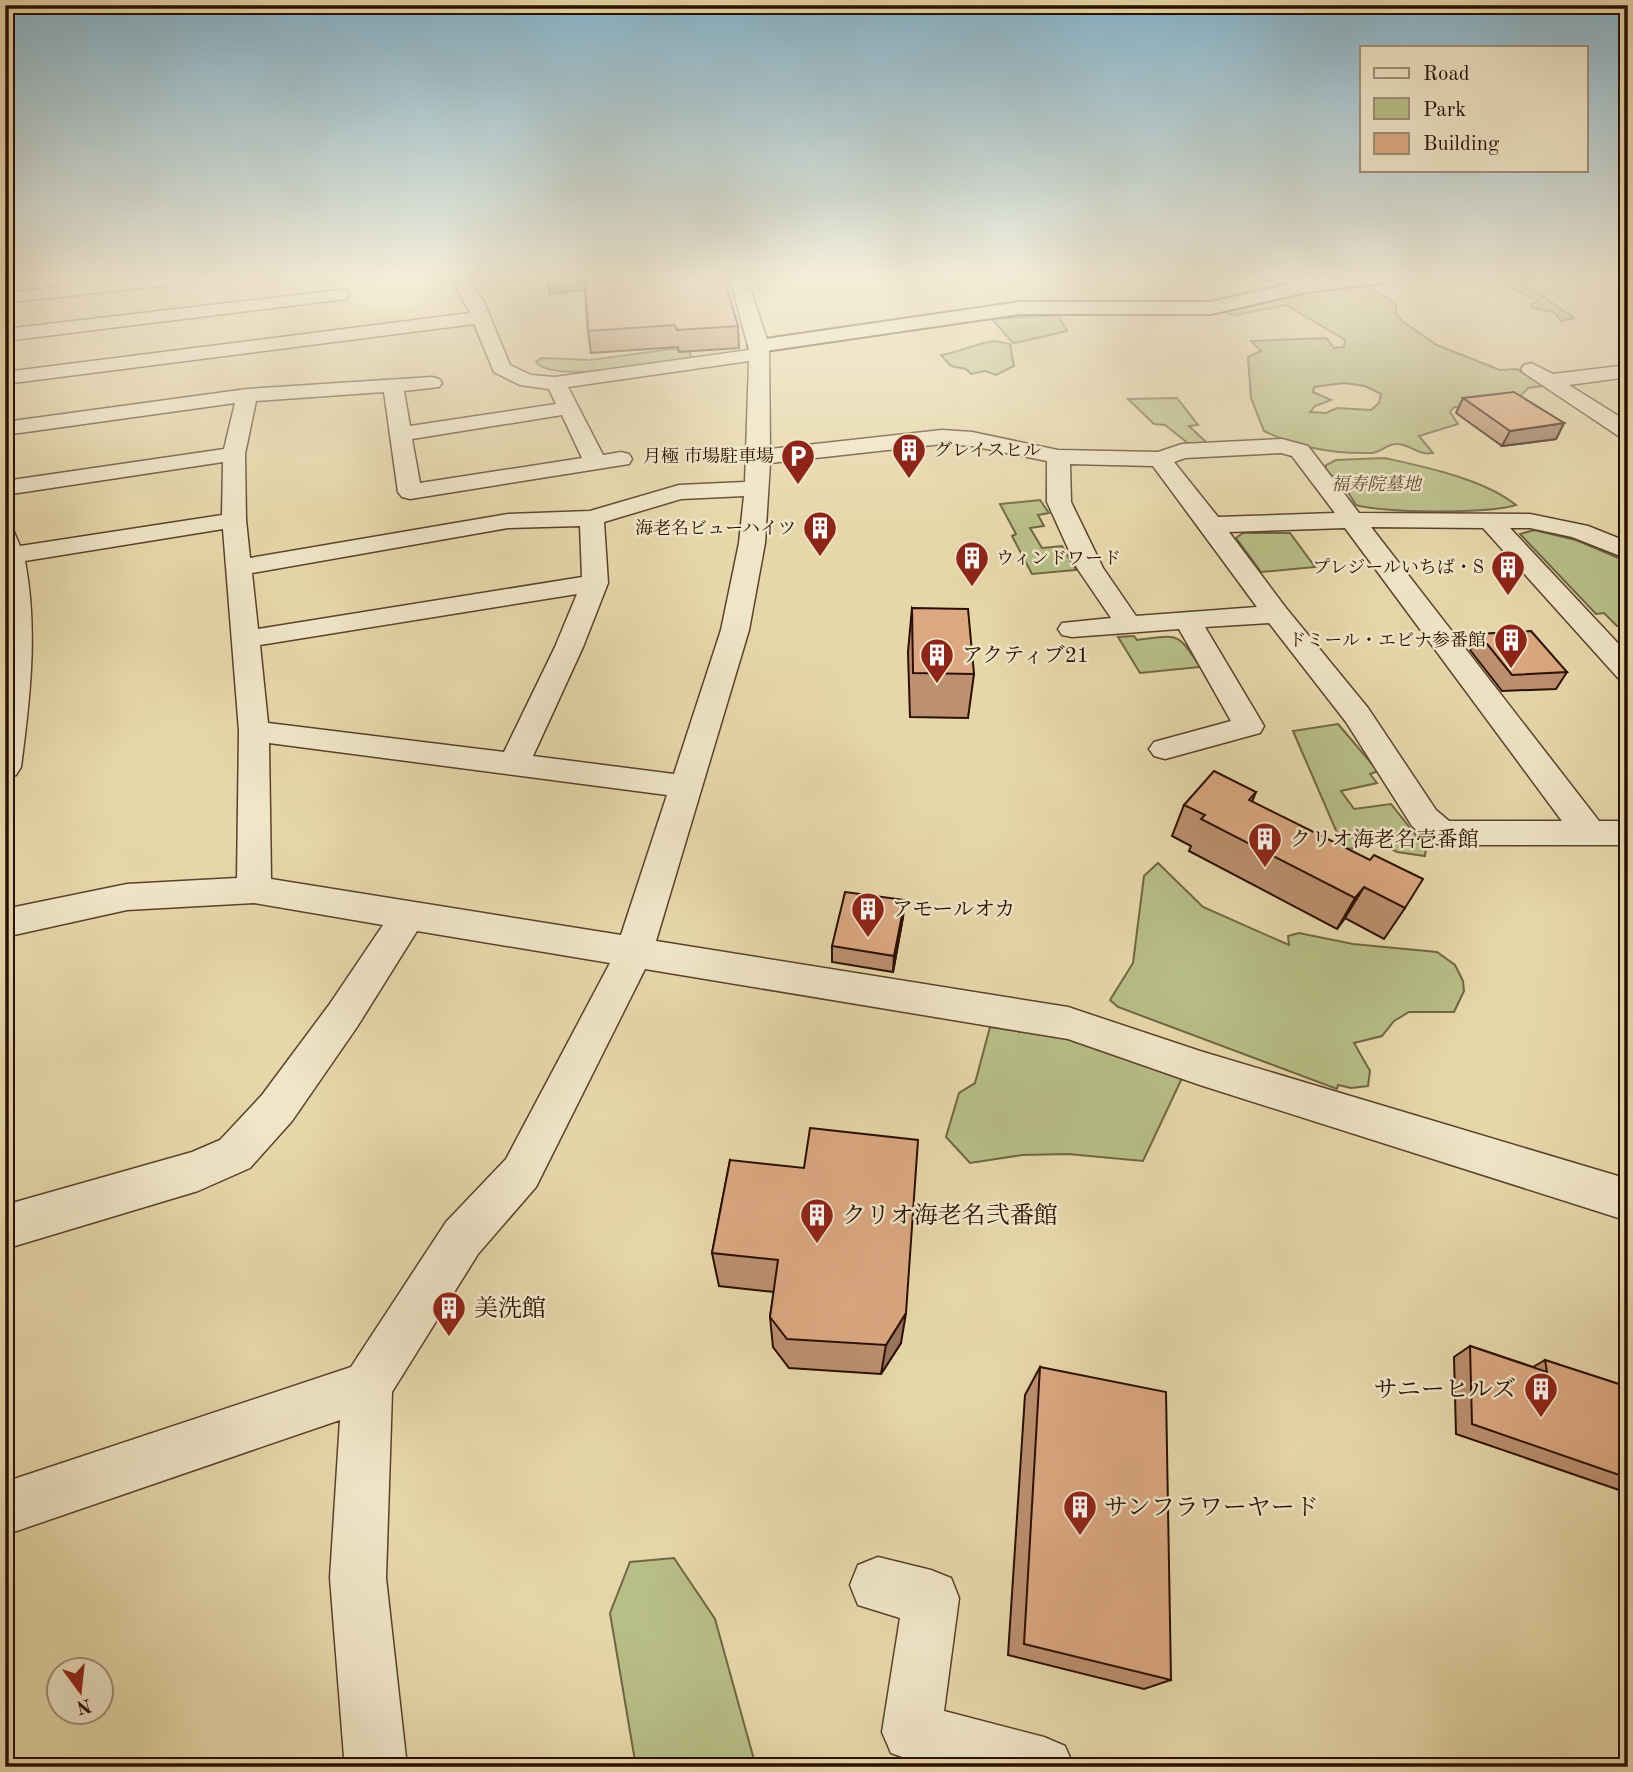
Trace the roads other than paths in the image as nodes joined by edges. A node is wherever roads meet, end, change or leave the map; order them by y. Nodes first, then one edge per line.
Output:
1 (127, 358) edge
2 (497, 358) edge
3 (711, 358) edge
4 (759, 358) edge
5 (1531, 369) dead end
6 (1628, 371) edge
7 (5, 378) edge
8 (1549, 381) junction
9 (432, 383) dead end
10 (555, 383) junction
11 (393, 387) junction
12 (247, 395) junction
13 (568, 408) junction
14 (5, 429) edge
15 (1628, 432) edge
16 (400, 434) junction
17 (234, 454) junction
18 (759, 457) junction
19 (1058, 457) junction
20 (621, 459) dead end
21 (1160, 459) junction
22 (596, 463) junction
23 (5, 488) edge
24 (757, 488) junction
25 (592, 517) junction
26 (234, 520) junction
27 (1355, 520) junction
28 (1489, 520) junction
29 (1211, 525) junction
30 (9, 546) edge
31 (1628, 551) edge
32 (239, 568) junction
33 (595, 583) junction
34 (1276, 614) junction
35 (1188, 622) junction
36 (1129, 625) junction
37 (1072, 629) dead end
38 (246, 639) junction
39 (1628, 672) edge
40 (254, 730) junction
41 (1165, 749) dead end
42 (514, 763) junction
43 (5, 767) edge
44 (684, 786) junction
45 (1628, 833) edge
46 (1591, 835) junction
47 (254, 890) junction
48 (407, 917) junction
49 (5, 923) edge
50 (634, 953) junction
51 (1628, 1200) edge
52 (5, 1227) edge
53 (367, 1386) junction
54 (5, 1509) edge
55 (878, 1585) dead end
56 (368, 1764) edge
57 (1044, 1767) edge

1 - 7 street
2 - 10 street
3 - 10 street
4 - 18 street
5 - 8 street
6 - 8 street
8 - 15 street
9 - 11 street
10 - 13 street
11 - 12 street
11 - 16 street
12 - 14 street
12 - 17 street
13 - 16 street
13 - 22 street
16 - 22 street
17 - 23 street
17 - 26 street
18 - 19 street
18 - 24 street
19 - 21 street
19 - 36 street
20 - 22 street
21 - 27 street
21 - 29 street
24 - 25 street
24 - 44 street
25 - 32 street
25 - 33 street
26 - 30 street
26 - 32 street
27 - 28 street
27 - 29 street
27 - 46 street
28 - 31 street
28 - 39 street
29 - 34 street
30 - 43 street
32 - 38 street
33 - 38 street
33 - 42 street
34 - 35 street
34 - 46 street
35 - 36 street
35 - 41 street
36 - 37 street
38 - 40 street
40 - 42 street
40 - 47 street
42 - 44 street
44 - 50 street
45 - 46 street
47 - 48 street
47 - 49 street
48 - 50 street
48 - 52 street
50 - 51 street
50 - 53 street
53 - 54 street
53 - 56 street
55 - 57 street

